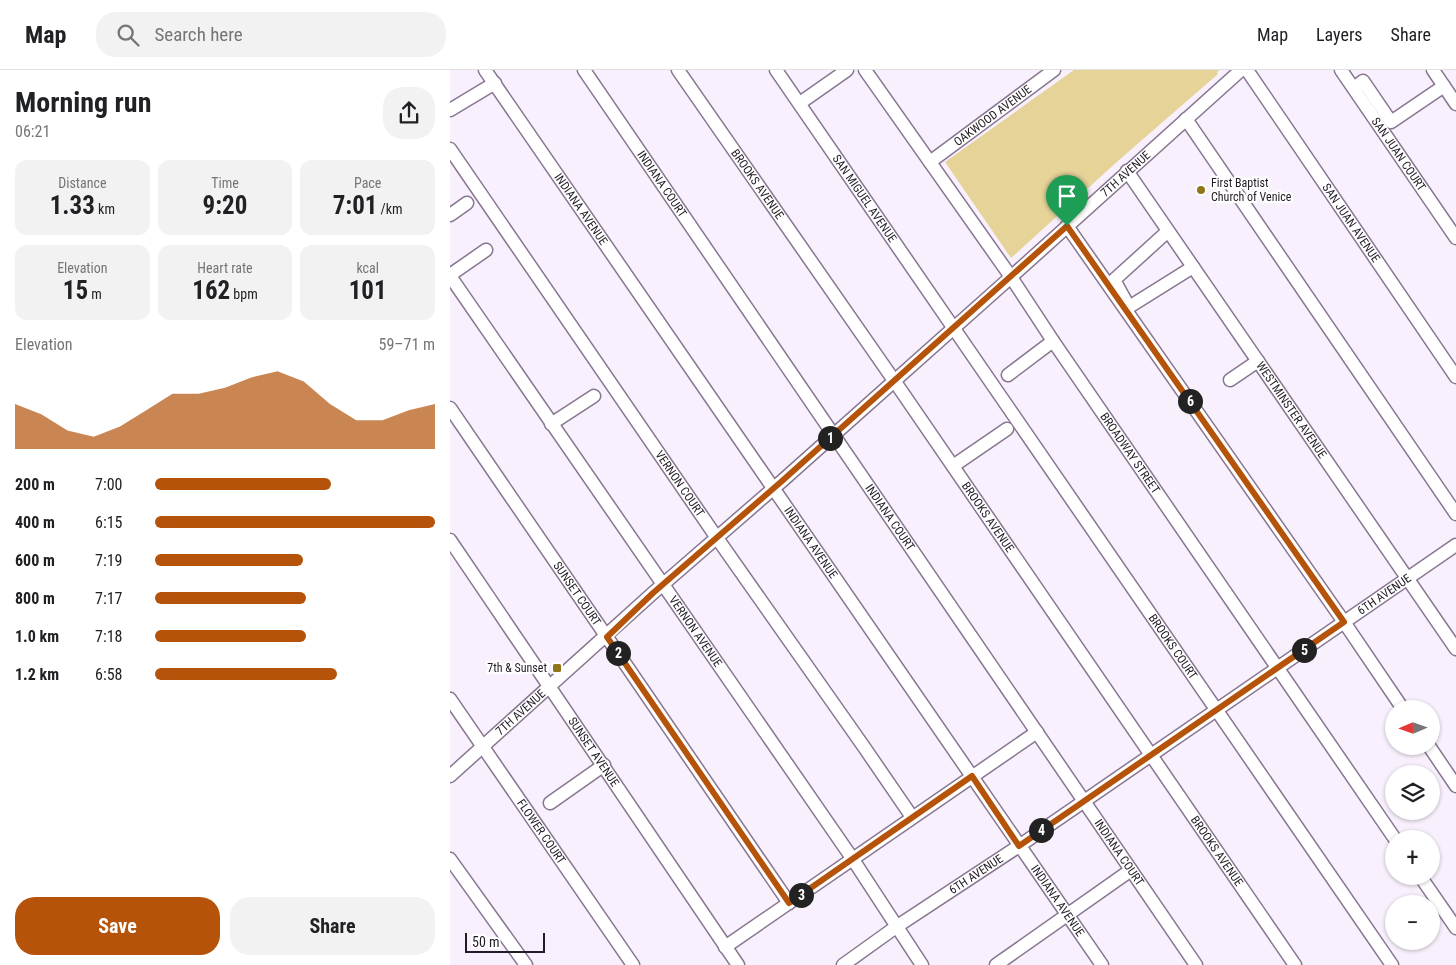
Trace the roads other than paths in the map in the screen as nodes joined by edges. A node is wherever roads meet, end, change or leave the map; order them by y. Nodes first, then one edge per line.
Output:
1 (485, 70) edge
2 (584, 70) edge
3 (678, 70) edge
4 (776, 70) edge
5 (847, 70) edge
6 (865, 70) edge
7 (1054, 70) edge
8 (1240, 70) edge
9 (1247, 70) edge
10 (1342, 70) edge
11 (1433, 70) edge
12 (494, 83) junction
13 (1444, 86) junction
14 (1354, 88) junction
15 (800, 103) junction
16 (1456, 104) edge
17 (450, 110) edge
18 (1186, 119) junction
19 (450, 149) edge
20 (930, 162) junction
21 (1127, 171) junction
22 (467, 203) dead end
23 (450, 215) edge
24 (1067, 226) junction
25 (1168, 231) junction
26 (1456, 238) edge
27 (486, 250) dead end
28 (1193, 267) junction
29 (450, 276) edge
30 (1011, 277) junction
31 (954, 327) junction
32 (1053, 342) junction
33 (1258, 361) junction
34 (1008, 375) dead end
35 (1456, 377) edge
36 (1230, 380) dead end
37 (894, 381) junction
38 (594, 396) dead end
39 (450, 408) edge
40 (552, 424) junction
41 (1008, 429) dead end
42 (833, 434) junction
43 (953, 466) junction
44 (774, 488) junction
45 (1456, 514) edge
46 (717, 538) junction
47 (450, 540) edge
48 (1456, 545) edge
49 (1407, 578) junction
50 (663, 586) junction
51 (1344, 622) junction
52 (607, 637) junction
53 (1456, 649) edge
54 (1278, 668) junction
55 (550, 686) junction
56 (450, 699) edge
57 (1398, 700) edge
58 (1216, 710) junction
59 (1037, 732) junction
60 (483, 747) junction
61 (1151, 754) junction
62 (1435, 755) edge
63 (604, 765) junction
64 (450, 776) edge
65 (972, 776) junction
66 (1456, 786) edge
67 (1084, 801) junction
68 (550, 804) dead end
69 (912, 817) junction
70 (1389, 830) edge
71 (1019, 846) junction
72 (852, 858) junction
73 (450, 859) edge
74 (1131, 870) junction
75 (1426, 885) edge
76 (789, 903) junction
77 (1068, 914) junction
78 (896, 926) junction
79 (1456, 928) edge
80 (725, 947) junction
81 (1010, 961) edge
82 (526, 965) edge
83 (633, 965) edge
84 (738, 965) edge
85 (843, 965) edge
86 (922, 965) edge
87 (996, 965) edge
88 (1102, 965) edge
89 (1196, 965) edge
90 (1295, 965) edge
91 (1392, 965) edge

1 - 12 street, INDIANA AVENUE
2 - 42 street, INDIANA COURT
3 - 37 street, BROOKS AVENUE
4 - 15 street, SAN MIGUEL AVENUE
5 - 15 street
6 - 20 street, BROADWAY STREET
7 - 20 street, OAKWOOD AVENUE
8 - 18 street, 7TH AVENUE
9 - 35 street, SAN JUAN AVENUE
10 - 14 street, SAN JUAN COURT
11 - 13 street
12 - 17 street
12 - 44 street, INDIANA AVENUE
13 - 14 street
13 - 16 street
14 - 26 street, SAN JUAN COURT
15 - 31 street, SAN MIGUEL AVENUE
18 - 21 street, 7TH AVENUE
18 - 45 street
19 - 46 street, VERNON COURT
20 - 30 street, BROADWAY STREET
21 - 24 street, 7TH AVENUE
21 - 25 street, WESTMINSTER AVENUE
22 - 23 street
24 - 30 street, 7TH AVENUE
24 - 51 street
25 - 28 street, WESTMINSTER AVENUE
25 - 28 street
27 - 29 street
28 - 33 street, WESTMINSTER AVENUE
29 - 40 street, VERNON AVENUE
30 - 31 street, 7TH AVENUE
30 - 32 street, BROADWAY STREET
31 - 37 street, 7TH AVENUE
31 - 58 street, BROOKS COURT
32 - 34 street
32 - 54 street, BROADWAY STREET
33 - 36 street
33 - 49 street, WESTMINSTER AVENUE
37 - 42 street, 7TH AVENUE
37 - 43 street, BROOKS AVENUE
38 - 40 street
39 - 52 street, SUNSET COURT
40 - 50 street, VERNON AVENUE
41 - 43 street
42 - 44 street, 7TH AVENUE
42 - 59 street, INDIANA COURT
43 - 61 street, BROOKS AVENUE
44 - 46 street, 7TH AVENUE
44 - 65 street, INDIANA AVENUE
46 - 50 street, 7TH AVENUE
46 - 69 street, VERNON COURT
47 - 55 street, SUNSET AVENUE
48 - 49 street, 6TH AVENUE
49 - 51 street, 6TH AVENUE
49 - 53 street, WESTMINSTER AVENUE
50 - 52 street, 7TH AVENUE
50 - 72 street, VERNON AVENUE
51 - 54 street, 6TH AVENUE
51 - 57 street
52 - 55 street, 7TH AVENUE
52 - 76 street, SUNSET COURT
54 - 58 street, 6TH AVENUE
54 - 70 street, BROADWAY STREET
55 - 60 street, 7TH AVENUE
55 - 63 street, SUNSET AVENUE
56 - 60 street, FLOWER COURT
58 - 61 street, 6TH AVENUE
58 - 91 street, BROOKS COURT
59 - 65 street
59 - 67 street, INDIANA COURT
60 - 64 street, 7TH AVENUE
60 - 83 street, FLOWER COURT
61 - 67 street, 6TH AVENUE
61 - 90 street, BROOKS AVENUE
62 - 66 street
63 - 68 street
63 - 80 street, SUNSET AVENUE
65 - 69 street
65 - 71 street, INDIANA AVENUE
67 - 71 street, 6TH AVENUE
67 - 74 street, INDIANA COURT
69 - 72 street
71 - 77 street, INDIANA AVENUE
71 - 78 street, 6TH AVENUE
72 - 76 street
72 - 78 street, VERNON AVENUE
73 - 82 street
74 - 77 street
74 - 89 street, INDIANA COURT
75 - 79 street
76 - 80 street
77 - 81 street
77 - 88 street, INDIANA AVENUE
78 - 85 street, 6TH AVENUE
78 - 86 street, VERNON AVENUE
80 - 84 street, SUNSET AVENUE
81 - 87 street

